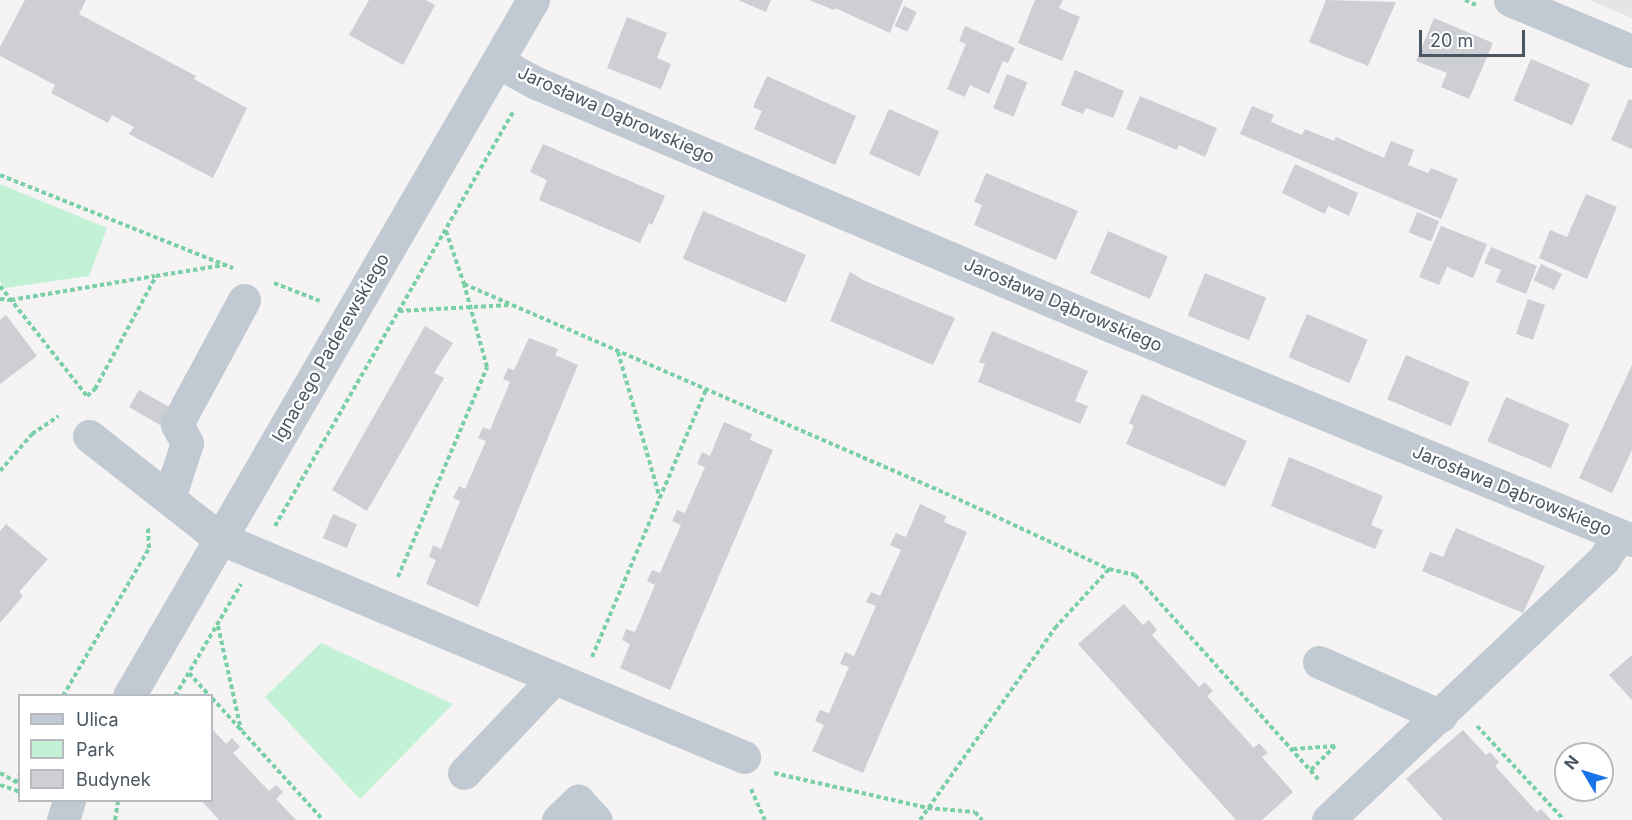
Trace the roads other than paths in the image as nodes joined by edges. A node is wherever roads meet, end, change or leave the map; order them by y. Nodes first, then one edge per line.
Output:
1 (533, 0) edge
2 (1510, 0) edge
3 (1632, 51) edge
4 (498, 62) junction
5 (256, 290) road end
6 (88, 436) dead end
7 (169, 498) junction
8 (219, 538) junction
9 (1625, 538) edge
10 (1319, 662) dead end
11 (554, 678) junction
12 (130, 694) edge
13 (1440, 716) junction
14 (755, 771) road end
15 (464, 773) dead end
16 (69, 802) edge
17 (63, 820) edge
18 (558, 820) edge
19 (596, 820) edge
20 (1328, 820) edge

1 - 4 street, Ignacego Paderewskiego
2 - 3 street
4 - 8 street, Ignacego Paderewskiego
4 - 9 street, Jarosława Dąbrowskiego
5 - 7 street
6 - 7 street
7 - 8 street
8 - 11 street
8 - 12 street, Ignacego Paderewskiego
9 - 13 street
10 - 13 street
11 - 14 street
11 - 15 street
13 - 20 street
16 - 17 street
18 - 19 street

